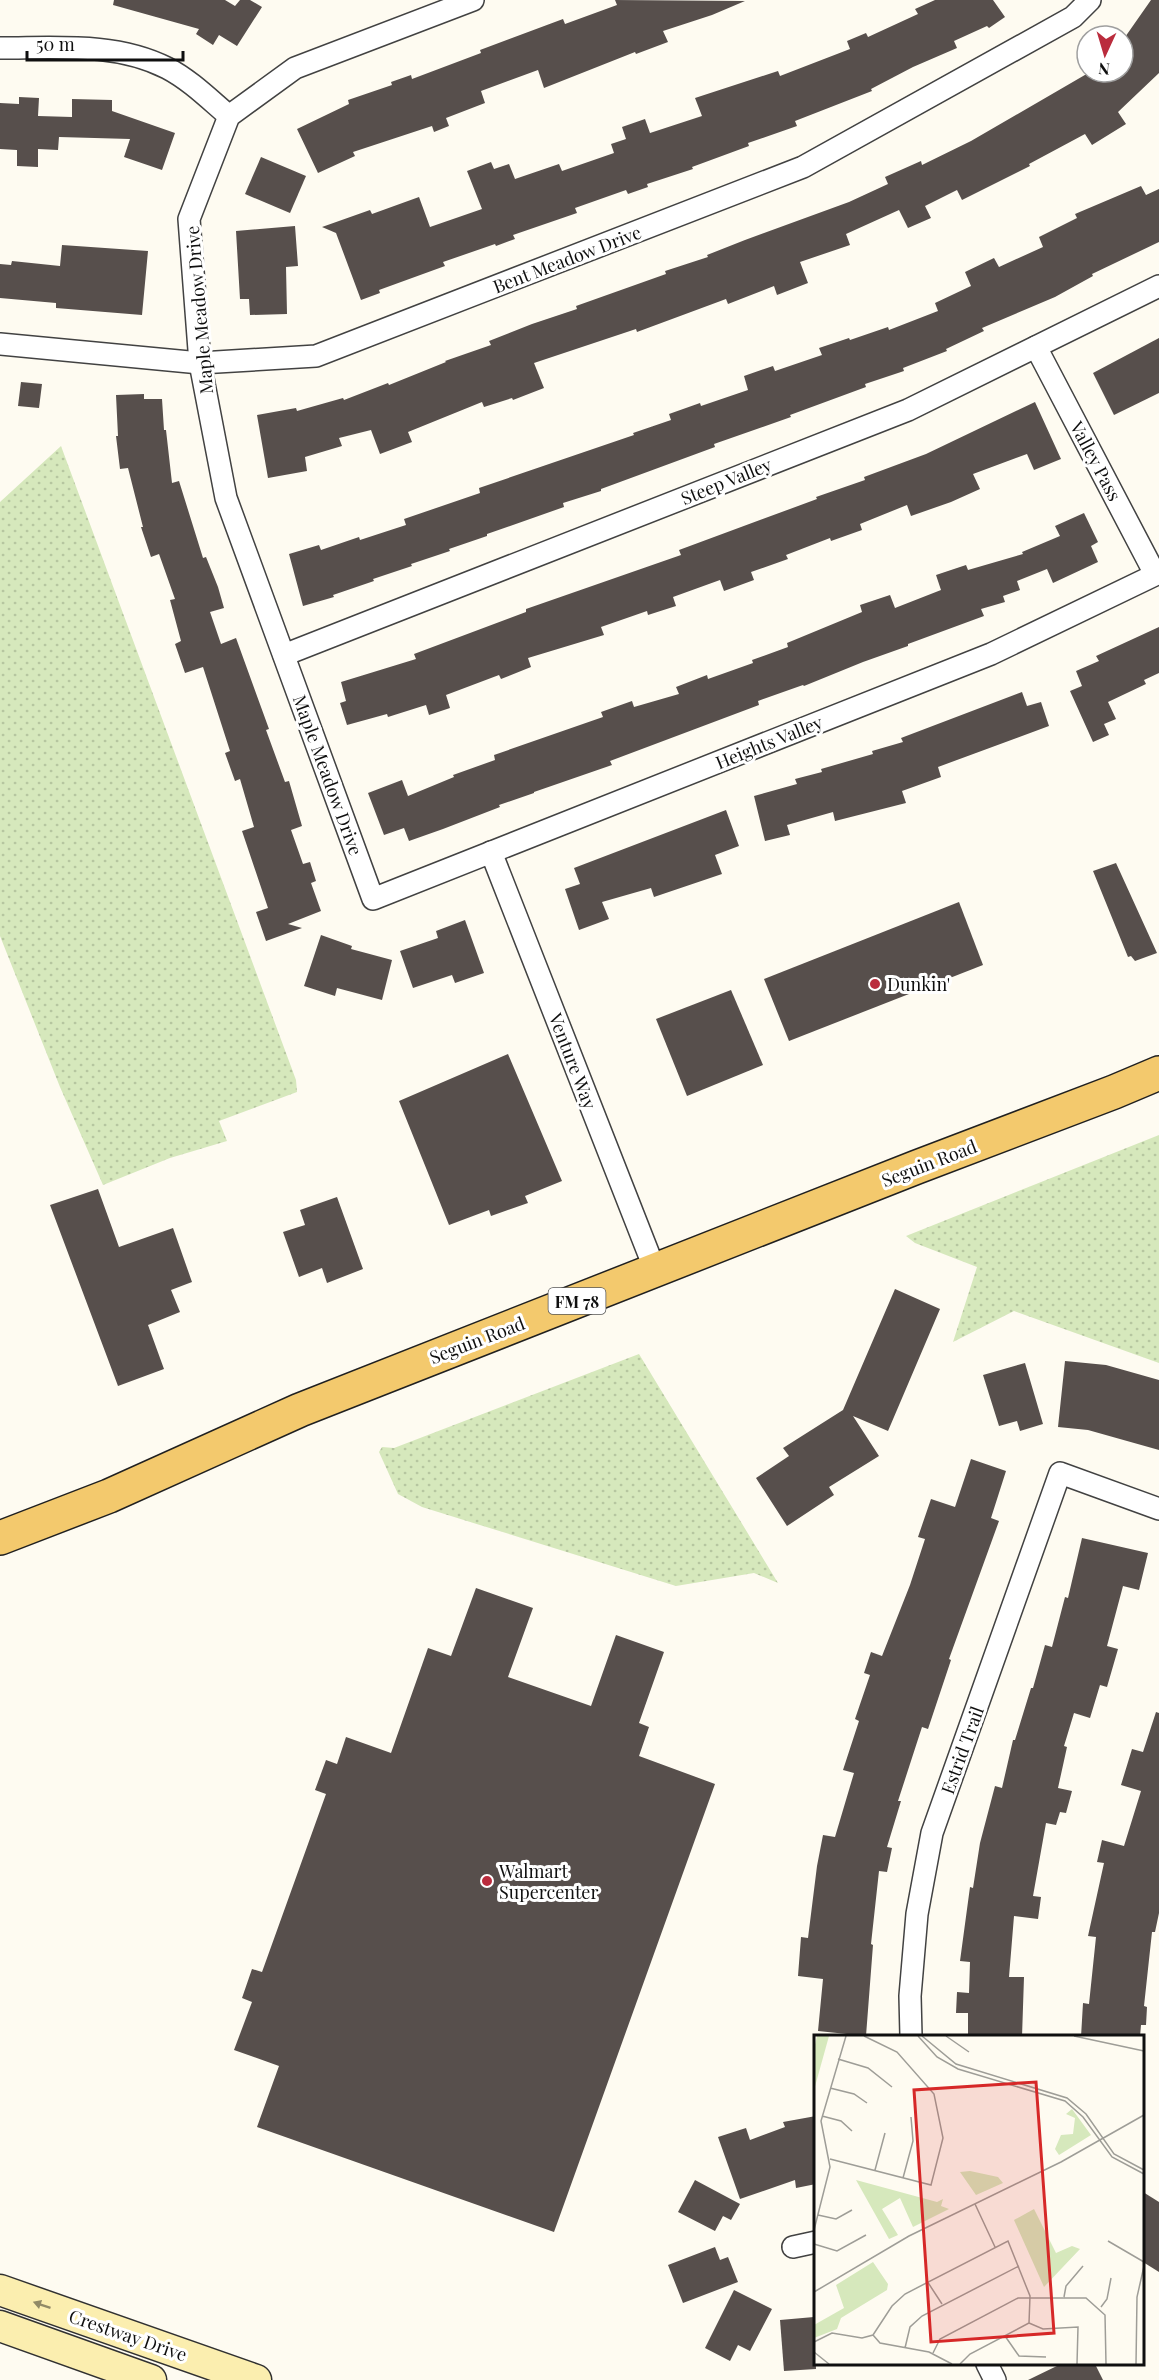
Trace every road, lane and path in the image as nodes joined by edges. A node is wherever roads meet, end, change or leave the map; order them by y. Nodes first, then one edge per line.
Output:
1 (1090, 0) edge
2 (464, 2) edge
3 (0, 48) edge
4 (229, 116) junction
5 (1159, 286) edge
6 (0, 344) edge
7 (1036, 347) junction
8 (200, 363) junction
9 (1157, 573) edge
10 (284, 655) junction
11 (491, 852) junction
12 (373, 899) joint
13 (1159, 1073) edge
14 (655, 1270) junction
15 (1159, 1509) edge
16 (0, 1538) edge
17 (911, 2035) edge
18 (814, 2242) edge
19 (793, 2247) dead end
20 (0, 2290) edge
21 (97, 2324) junction
22 (0, 2326) edge
23 (85, 2356) junction
24 (988, 2365) edge
25 (151, 2380) edge
26 (256, 2380) edge
27 (995, 2380) edge

1 - 8 street, Bent Meadow Drive
2 - 4 street
3 - 4 street
4 - 8 street, Maple Meadow Drive
5 - 7 street, Steep Valley
6 - 8 street, Bent Meadow Drive
7 - 9 street, Valley Pass
7 - 10 street, Steep Valley
8 - 10 street, Maple Meadow Drive
9 - 11 street, Heights Valley
10 - 12 street, Maple Meadow Drive
11 - 12 street, Heights Valley
11 - 14 street, Venture Way
13 - 14 main road, Seguin Road / FM 78
14 - 16 main road, Seguin Road / FM 78
15 - 17 street, Estrid Trail
18 - 19 street
21 -> 20 street, Crestway Drive
21 - 23 street
21 - 26 street, Crestway Drive
22 - 23 street, Crestway Drive
23 - 25 street, Crestway Drive
24 - 27 street

